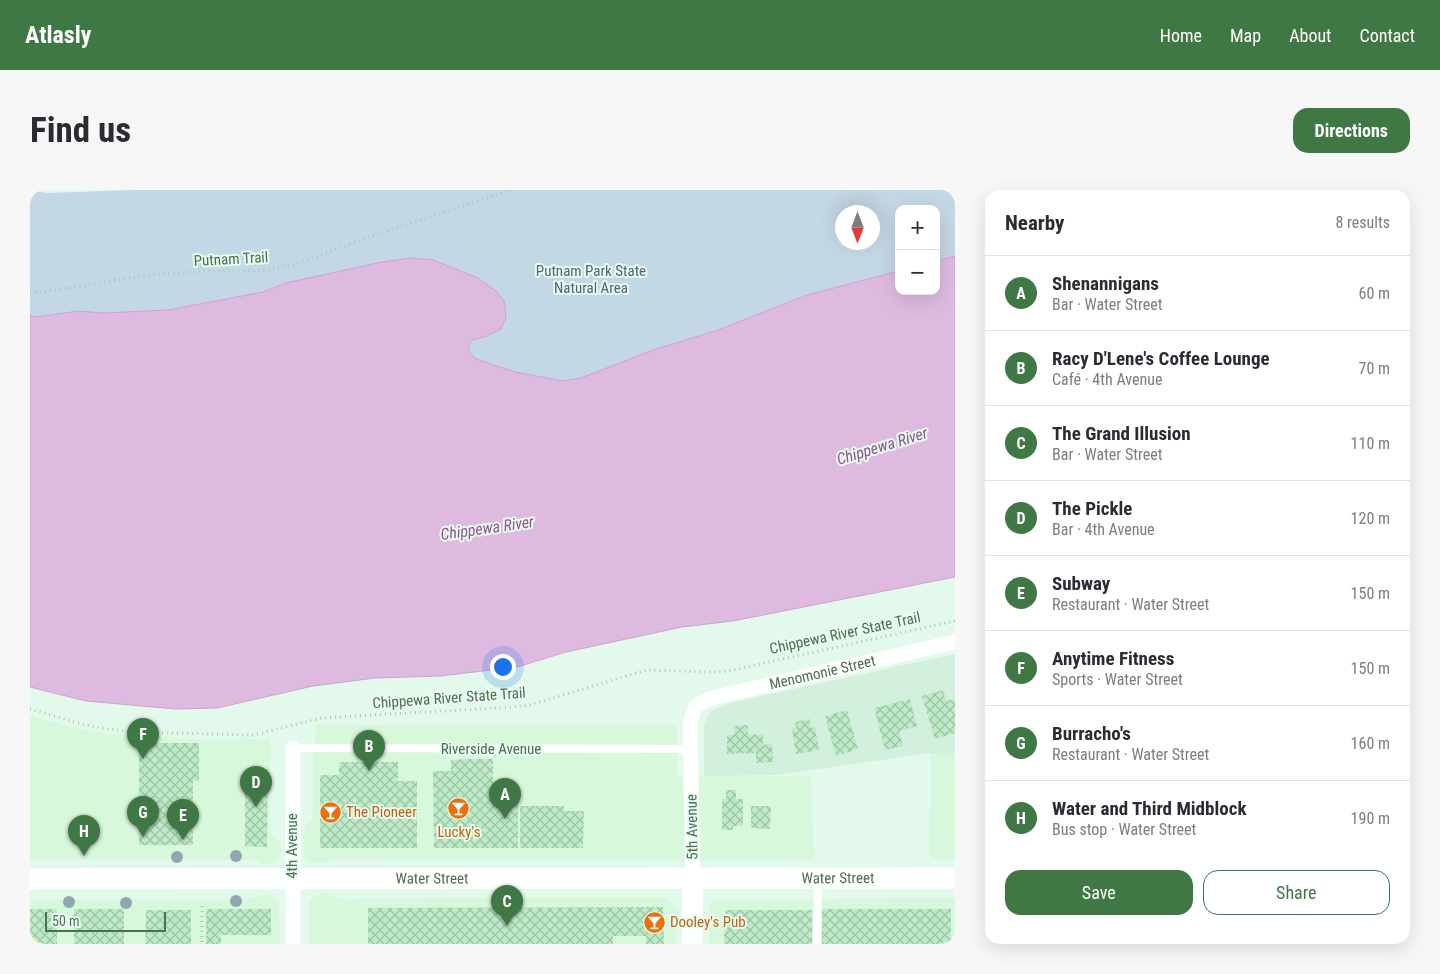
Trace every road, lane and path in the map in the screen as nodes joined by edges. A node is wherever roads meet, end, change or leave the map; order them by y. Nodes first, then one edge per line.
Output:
1 (512, 190) edge
2 (30, 293) edge
3 (955, 621) edge
4 (955, 642) edge
5 (30, 709) edge
6 (693, 710) joint
7 (292, 748) joint
8 (690, 749) junction
9 (818, 878) junction
10 (955, 878) edge
11 (30, 879) edge
12 (292, 879) junction
13 (692, 879) junction
14 (202, 906) dead end
15 (202, 944) edge
16 (293, 944) edge
17 (692, 944) edge
18 (817, 944) edge

1 - 2 path, Putnam Trail
3 - 5 path, Chippewa River State Trail
4 - 6 street, Menomonie Street
6 - 8 street, 5th Avenue
7 - 8 lane, Riverside Avenue
7 - 12 street, 4th Avenue
8 - 13 street, 5th Avenue
9 - 10 main road, Water Street
9 - 13 main road, Water Street
9 - 18 lane
11 - 12 main road, Water Street
12 - 13 main road, Water Street
12 - 16 street, 4th Avenue
13 - 17 main road, 5th Avenue
14 - 15 path

